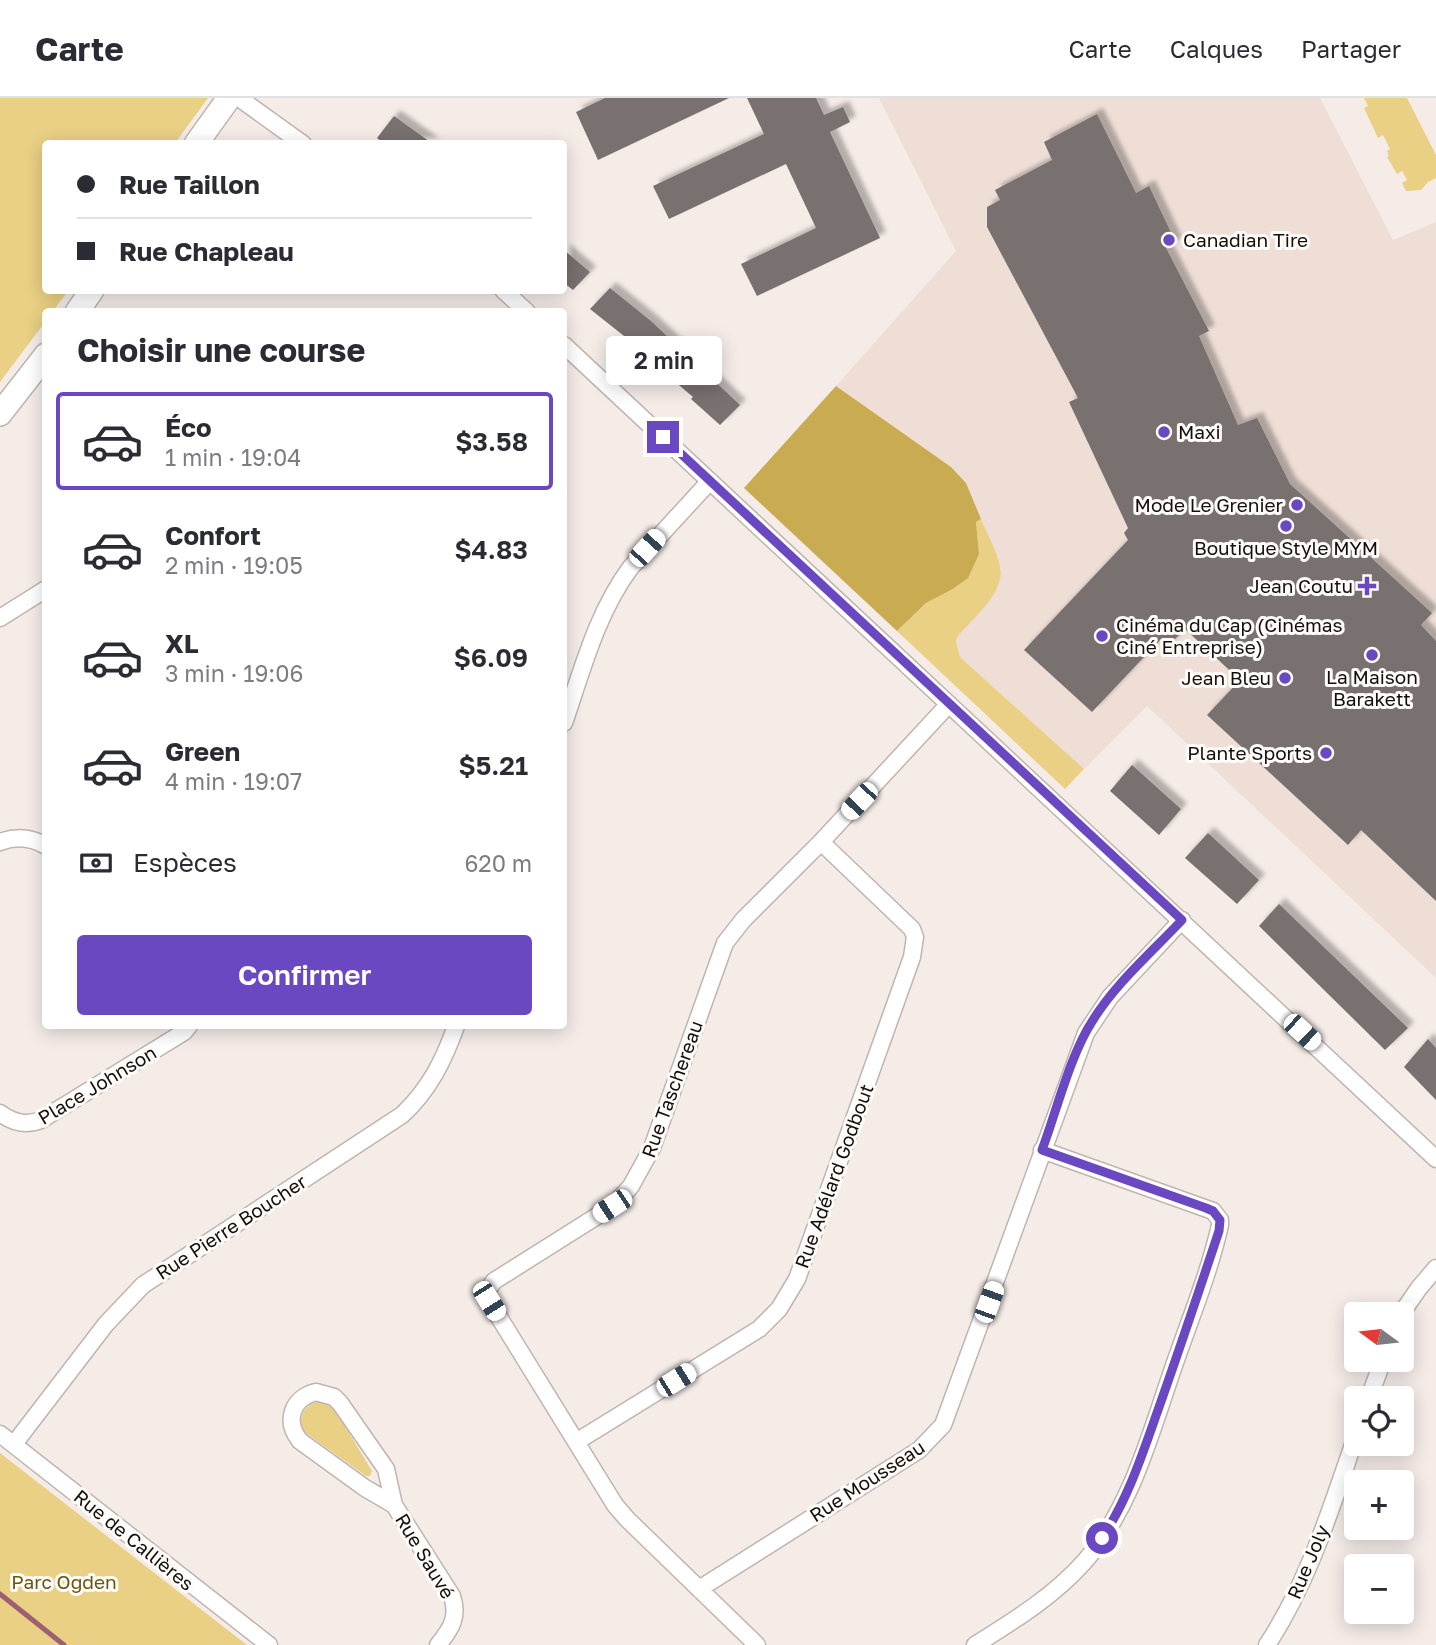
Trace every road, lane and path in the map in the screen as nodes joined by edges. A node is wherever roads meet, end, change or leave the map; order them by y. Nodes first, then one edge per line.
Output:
1 (229, 98) edge
2 (239, 98) edge
3 (199, 140) edge
4 (297, 140) edge
5 (507, 294) edge
6 (523, 308) edge
7 (567, 348) edge
8 (42, 360) edge
9 (0, 414) edge
10 (710, 481) junction
11 (42, 593) edge
12 (0, 618) edge
13 (571, 677) edge
14 (567, 703) edge
15 (949, 704) junction
16 (0, 842) edge
17 (821, 842) junction
18 (42, 844) edge
19 (1182, 920) junction
20 (186, 1029) edge
21 (455, 1029) edge
22 (0, 1113) edge
23 (1042, 1150) junction
24 (1436, 1159) edge
25 (1436, 1268) edge
26 (1409, 1302) edge
27 (0, 1434) edge
28 (576, 1442) junction
29 (13, 1444) junction
30 (1349, 1456) edge
31 (394, 1505) junction
32 (699, 1589) junction
33 (269, 1645) edge
34 (438, 1645) edge
35 (757, 1645) edge
36 (975, 1645) edge
37 (1267, 1645) edge

1 - 3 street
2 - 4 street
5 - 6 street
7 - 10 street
8 - 9 street
10 - 13 street
10 - 15 street
11 - 12 street
13 - 14 street
15 - 17 street, Rue Taschereau
15 - 19 street
16 - 18 street
17 - 28 street, Rue Taschereau
17 - 28 street, Rue Adélard Godbout
19 - 23 street, Rue Mousseau
19 - 24 street
20 - 22 street, Place Johnson
21 - 29 street, Rue Pierre Boucher
23 - 32 street, Rue Mousseau
23 - 36 street
25 - 26 street
27 - 29 street, Rue de Callières
28 - 32 street, Rue Taschereau
29 - 33 street, Rue de Callières
30 - 37 street, Rue Joly
31 - 31 street, Rue Sauvé
31 - 34 street, Rue Sauvé
32 - 35 street, Rue Taschereau

